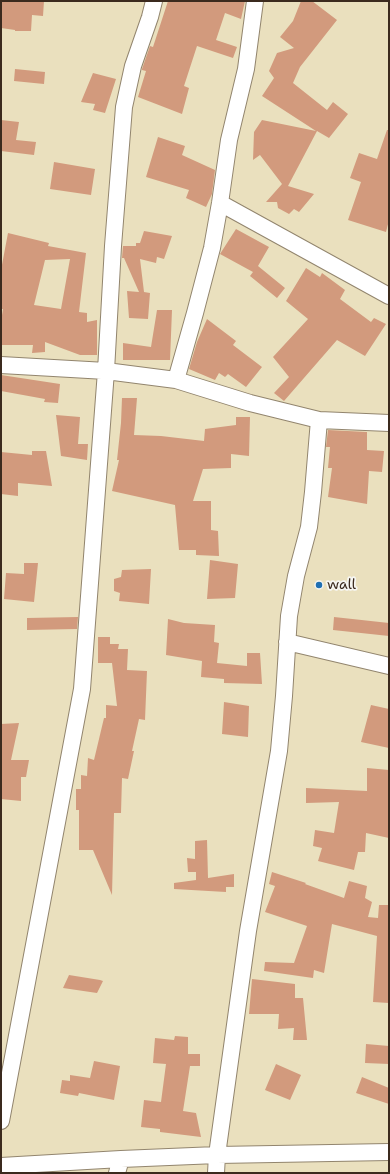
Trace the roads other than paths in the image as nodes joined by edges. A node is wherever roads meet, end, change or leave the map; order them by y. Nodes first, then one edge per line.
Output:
1 (154, 1) edge
2 (255, 1) edge
3 (220, 203) junction
4 (389, 296) edge
5 (1, 365) edge
6 (106, 371) junction
7 (176, 380) junction
8 (320, 420) junction
9 (389, 423) edge
10 (287, 642) junction
11 (389, 666) edge
12 (1, 1121) edge
13 (389, 1152) edge
14 (217, 1155) junction
15 (1, 1166) edge
16 (119, 1166) edge
17 (216, 1173) edge

1 - 6 street
2 - 3 street
3 - 4 street
3 - 7 street
5 - 6 street
6 - 7 street
6 - 12 street
7 - 8 street
8 - 9 street
8 - 10 street
10 - 11 street
10 - 14 street
13 - 14 street
14 - 16 street
14 - 17 street
15 - 16 street

